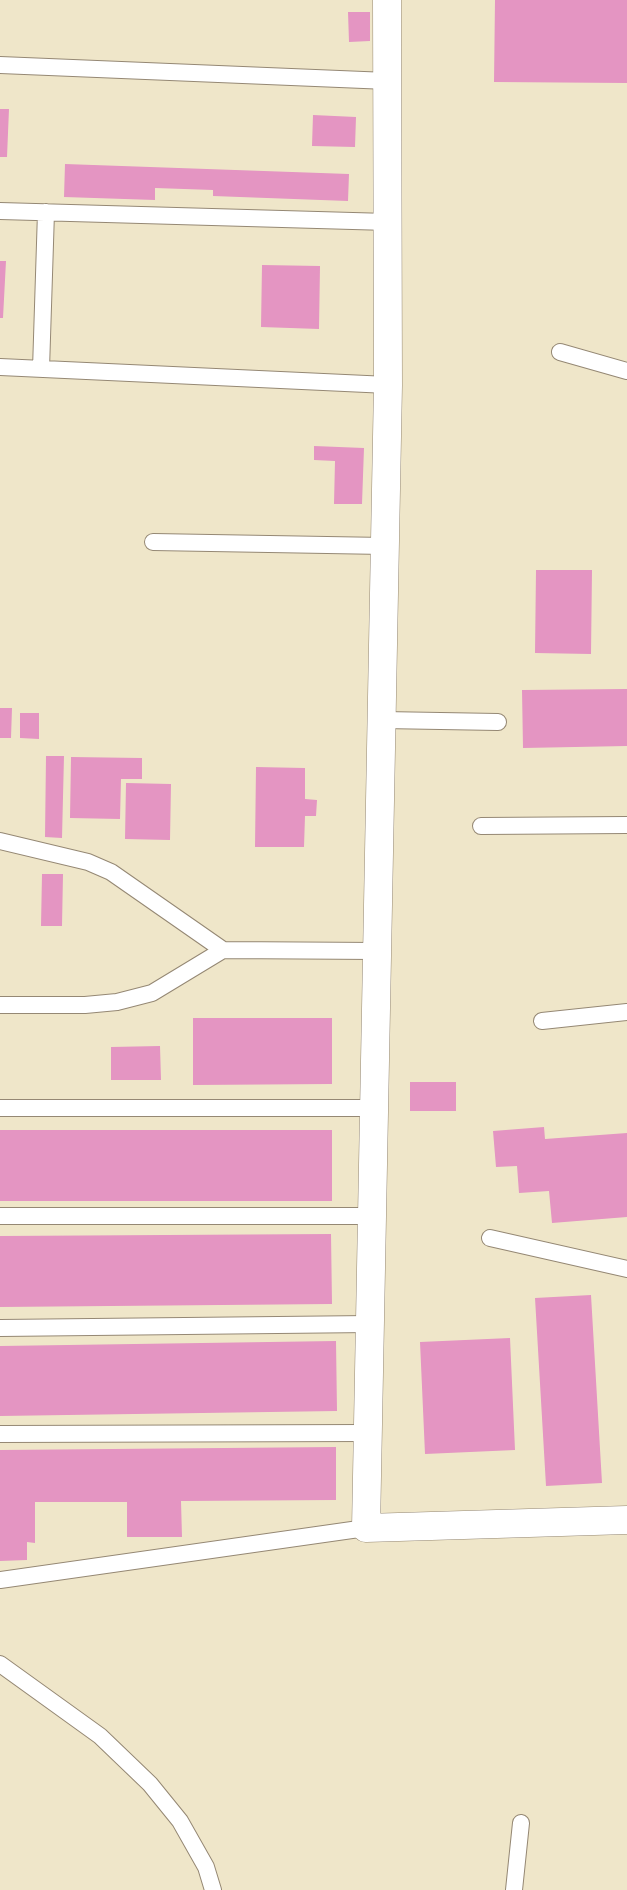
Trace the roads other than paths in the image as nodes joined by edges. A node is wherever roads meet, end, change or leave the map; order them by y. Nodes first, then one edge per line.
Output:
1 (388, 1) edge
2 (0, 65) edge
3 (388, 81) junction
4 (0, 211) edge
5 (46, 212) junction
6 (388, 222) junction
7 (560, 352) dead end
8 (0, 367) edge
9 (41, 369) junction
10 (627, 371) edge
11 (388, 386) junction
12 (153, 542) dead end
13 (385, 546) junction
14 (383, 720) junction
15 (498, 722) dead end
16 (627, 825) edge
17 (481, 826) dead end
18 (0, 841) edge
19 (223, 950) junction
20 (377, 951) junction
21 (0, 1005) edge
22 (627, 1012) edge
23 (542, 1021) dead end
24 (0, 1108) edge
25 (373, 1108) junction
26 (0, 1216) edge
27 (372, 1216) junction
28 (490, 1238) dead end
29 (627, 1269) edge
30 (370, 1324) junction
31 (0, 1328) edge
32 (368, 1433) junction
33 (0, 1434) edge
34 (627, 1520) edge
35 (366, 1528) junction
36 (0, 1580) edge
37 (0, 1664) edge
38 (521, 1823) dead end
39 (213, 1890) edge
40 (514, 1890) edge

1 - 3 street
2 - 3 lane
3 - 6 street
4 - 5 lane
5 - 6 lane
5 - 9 lane
6 - 11 street
7 - 10 lane
8 - 9 lane
9 - 11 lane
11 - 13 street
12 - 13 lane
13 - 14 street
14 - 15 lane
14 - 20 street
16 - 17 lane
18 - 19 lane
19 - 20 lane
19 - 21 lane
20 - 25 street
22 - 23 lane
24 - 25 lane
25 - 27 street
26 - 27 lane
27 - 30 street
28 - 29 lane
30 - 31 lane
30 - 32 street
32 - 33 lane
32 - 35 street
34 - 35 street
35 - 36 lane
37 - 39 lane
38 - 40 lane

